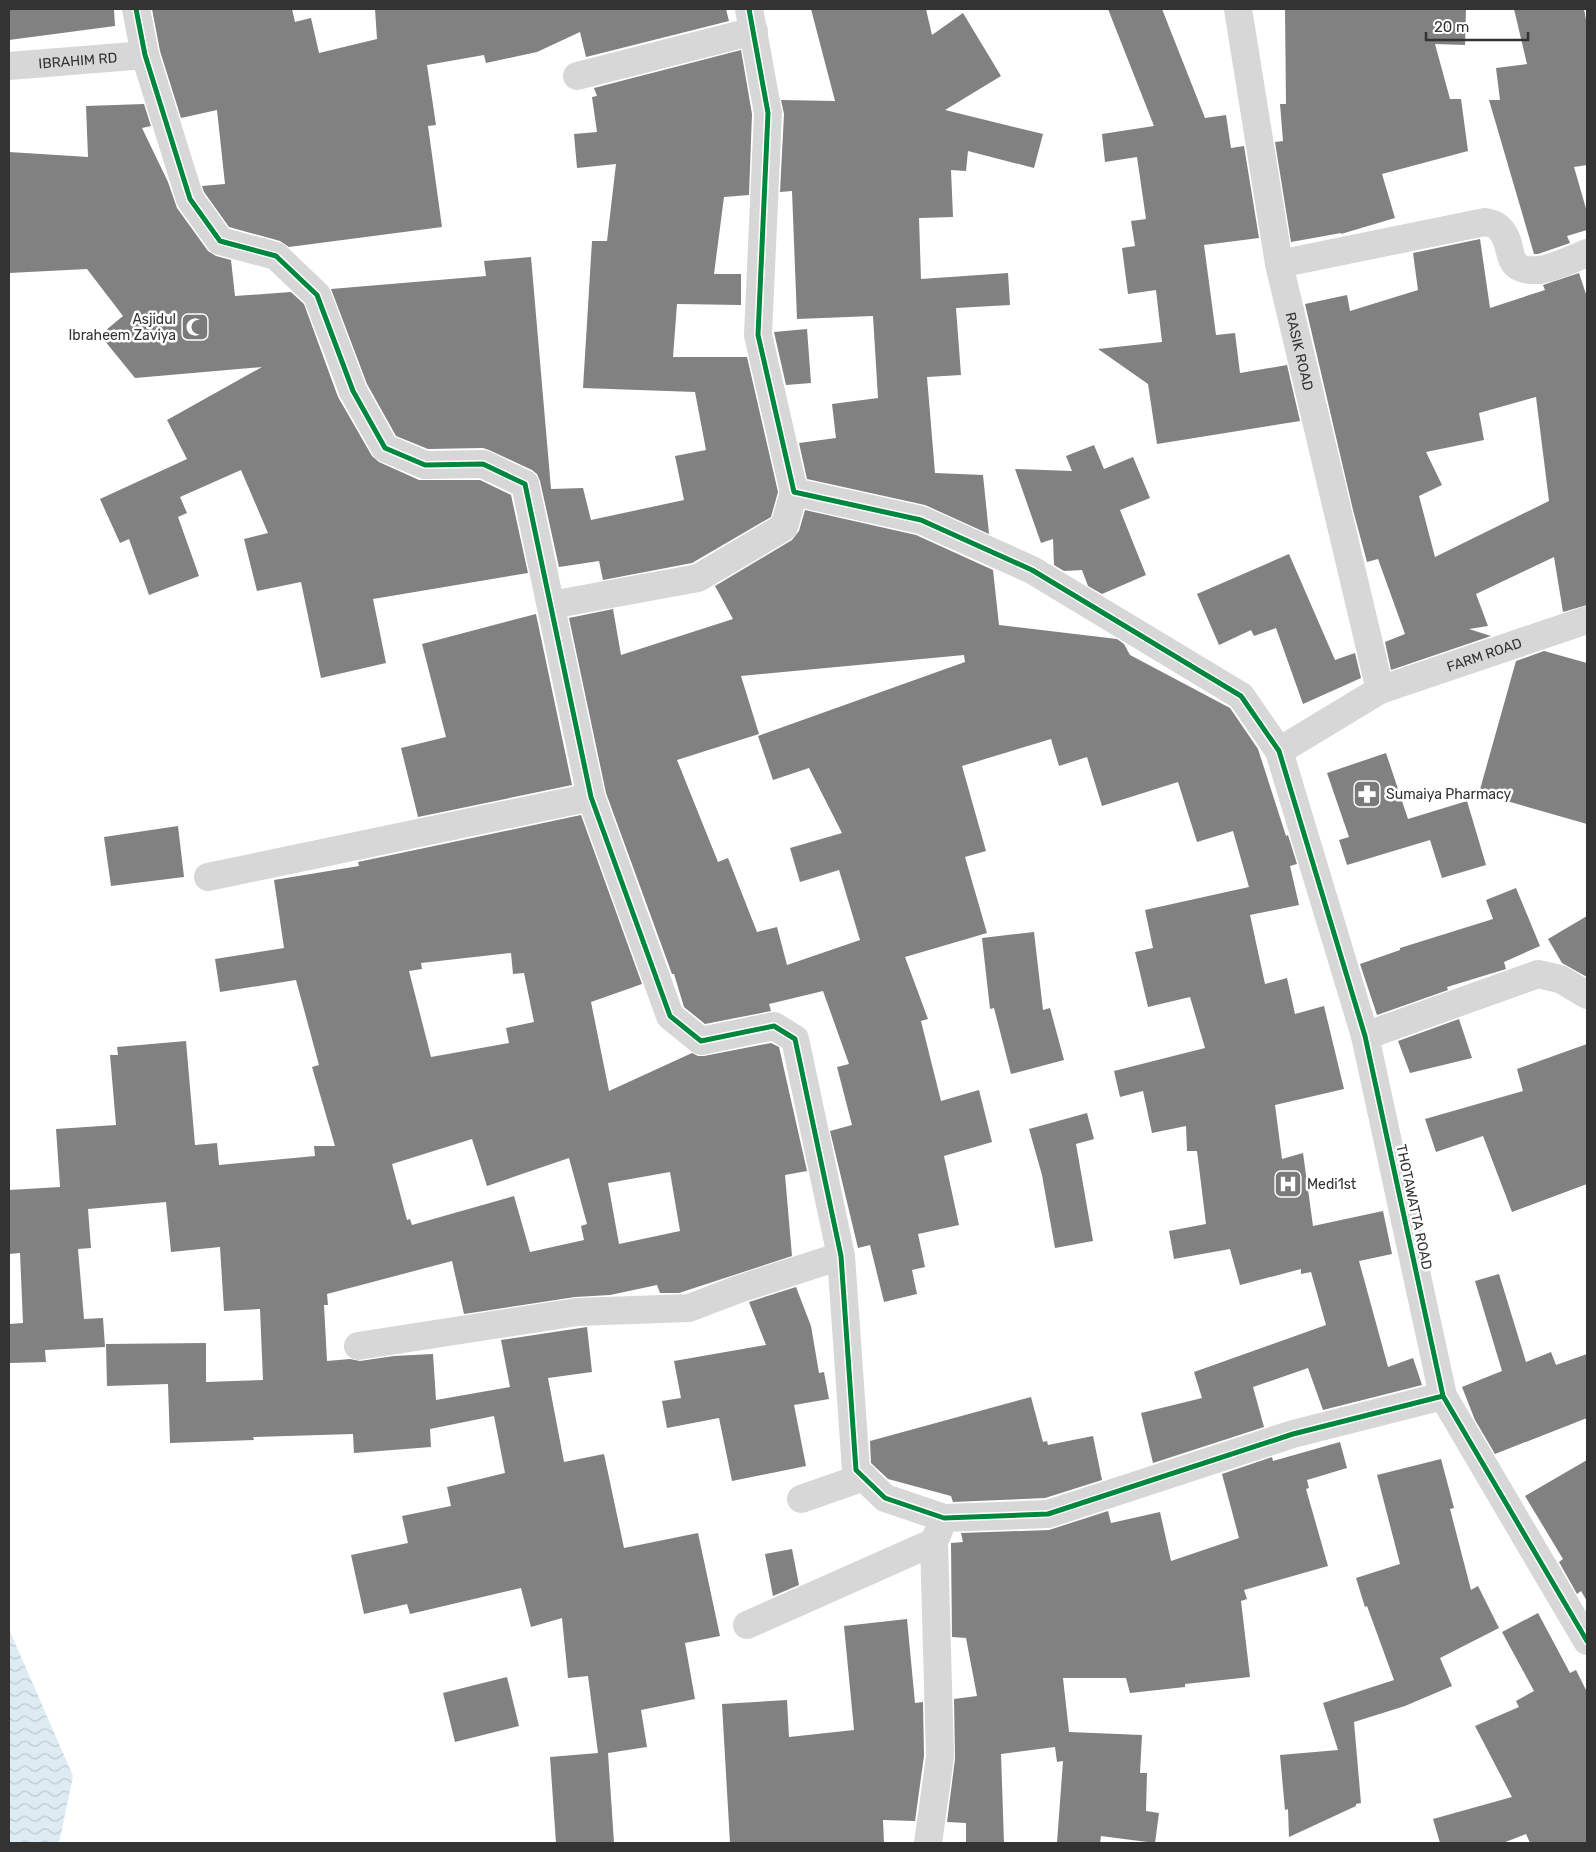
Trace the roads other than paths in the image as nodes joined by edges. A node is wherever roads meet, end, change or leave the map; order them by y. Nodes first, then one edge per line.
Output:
1 (136, 9) edge
2 (1238, 9) edge
3 (752, 20) edge
4 (145, 54) junction
5 (9, 66) edge
6 (577, 76) dead end
7 (1587, 253) edge
8 (1279, 264) junction
9 (794, 492) junction
10 (551, 605) junction
11 (1587, 620) edge
12 (1380, 690) junction
13 (1279, 751) junction
14 (591, 796) junction
15 (208, 877) dead end
16 (1587, 995) edge
17 (1365, 1036) junction
18 (841, 1256) junction
19 (358, 1346) dead end
20 (1444, 1396) junction
21 (864, 1477) junction
22 (801, 1499) dead end
23 (939, 1530) junction
24 (747, 1625) dead end
25 (1587, 1641) edge
26 (928, 1843) edge

1 - 4 street
2 - 8 street, RASIK ROAD
3 - 6 street
3 - 9 street
4 - 5 street, IBRAHIM RD
4 - 10 street
7 - 8 street
8 - 12 street, RASIK ROAD
9 - 10 street
9 - 13 street, THOTAWATTA ROAD
10 - 14 street
11 - 12 street, FARM ROAD
12 - 13 street, FARM ROAD
13 - 17 street, THOTAWATTA ROAD
14 - 15 street
14 - 18 street
16 - 17 street
17 - 20 street, THOTAWATTA ROAD
18 - 19 street
18 - 21 street
20 - 23 street
20 - 25 street, THOTAWATTA ROAD
21 - 22 street
21 - 23 street
23 - 24 street
23 - 26 street

